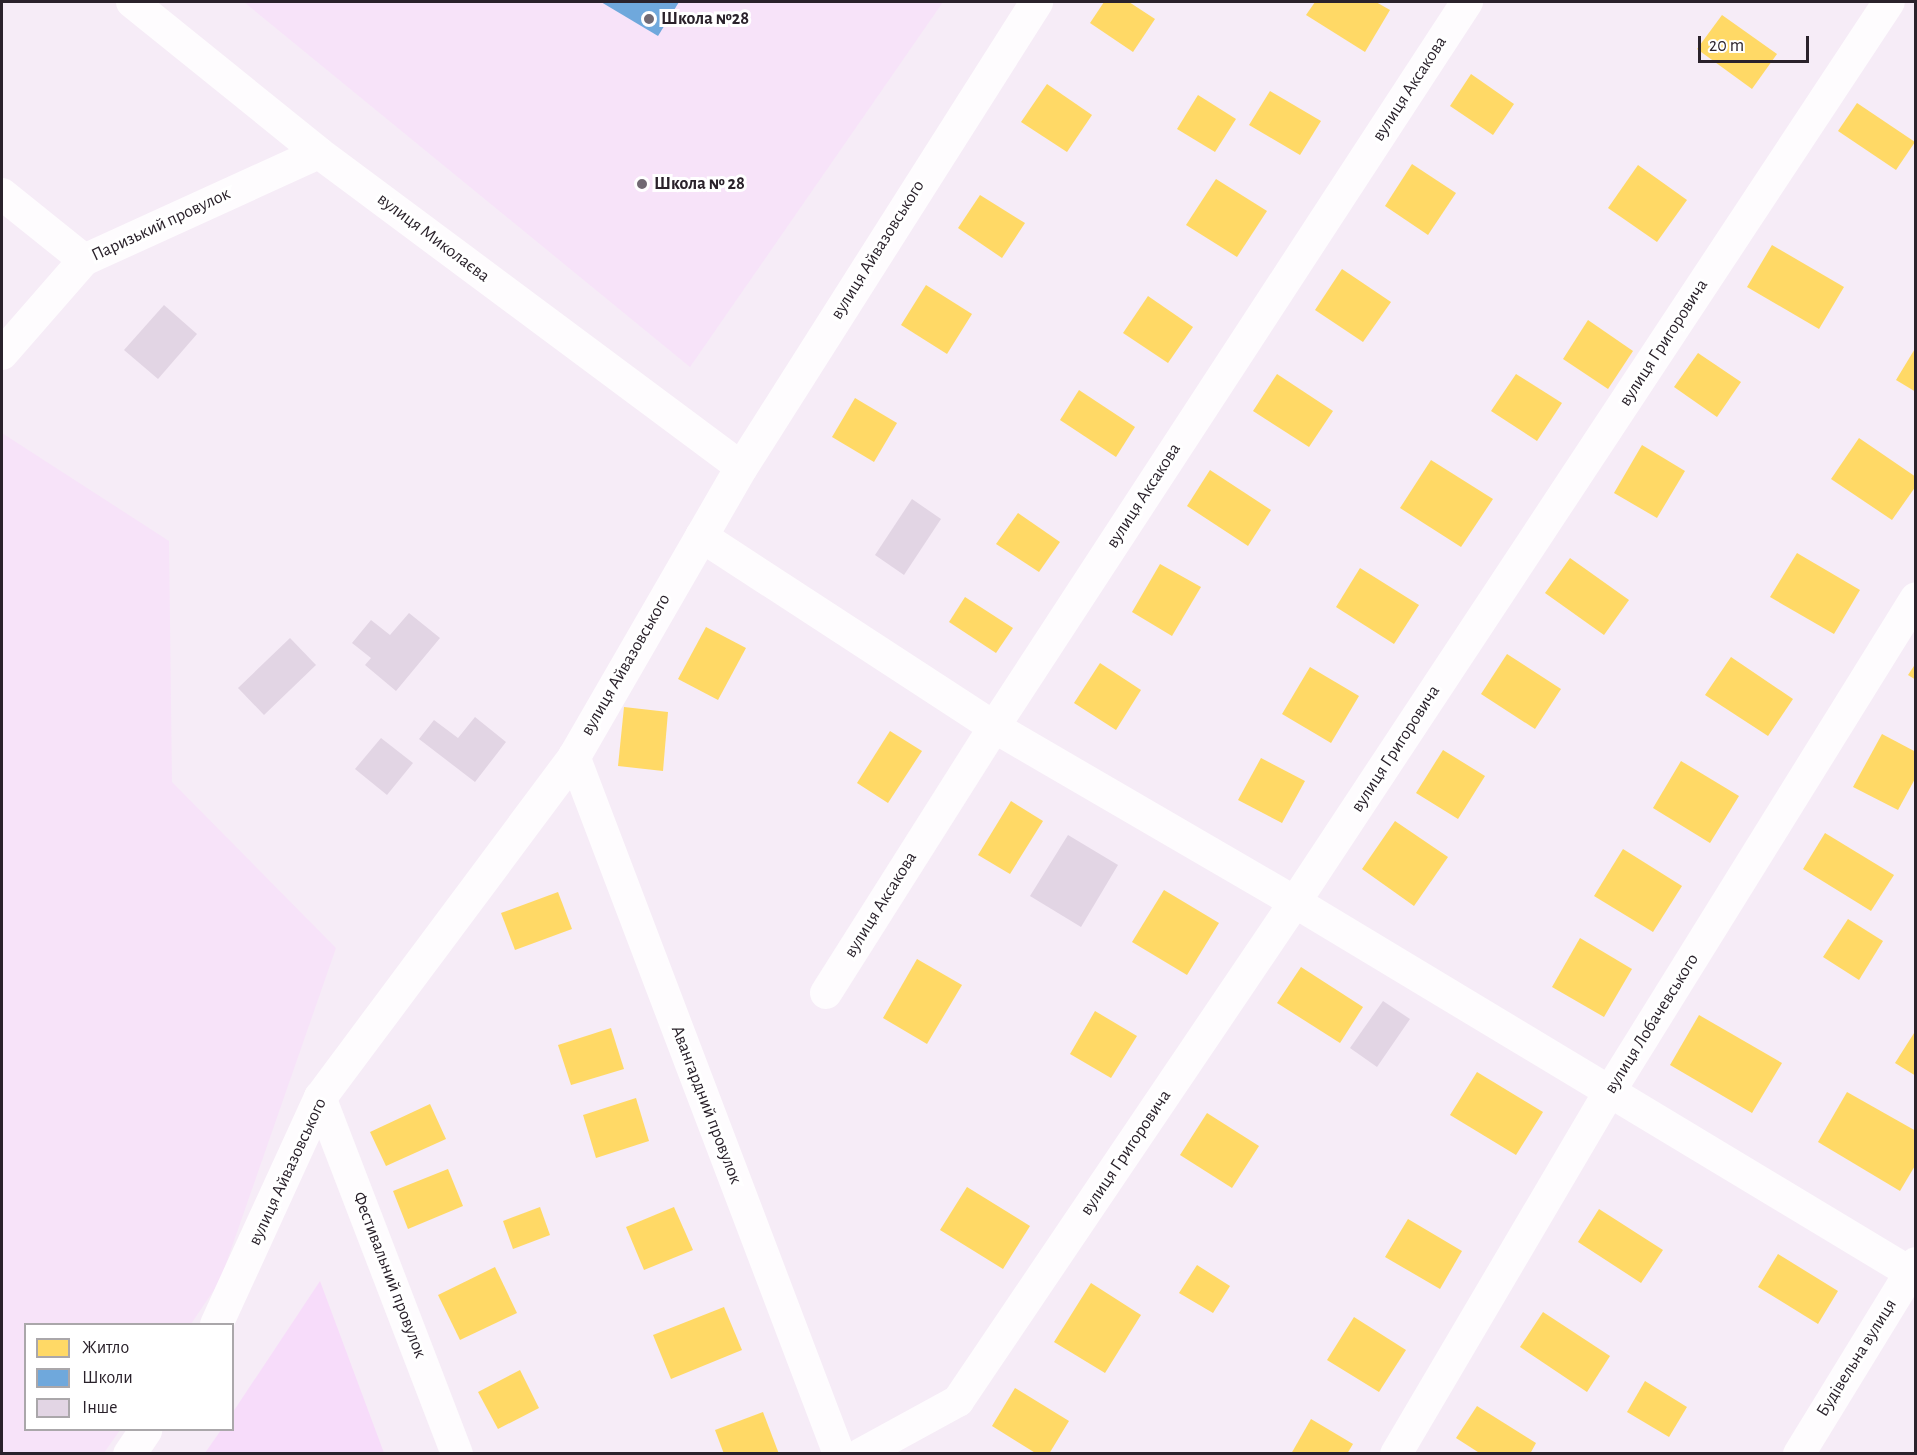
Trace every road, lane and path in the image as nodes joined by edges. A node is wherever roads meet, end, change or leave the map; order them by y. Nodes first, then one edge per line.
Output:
1 (132, 2) edge
2 (1036, 2) edge
3 (1467, 2) edge
4 (1889, 2) edge
5 (319, 153) junction
6 (2, 194) edge
7 (84, 260) junction
8 (2, 354) edge
9 (741, 467) junction
10 (701, 536) junction
11 (1916, 598) edge
12 (994, 727) junction
13 (574, 756) junction
14 (1295, 902) junction
15 (826, 993) dead end
16 (1610, 1091) junction
17 (320, 1097) junction
18 (1914, 1270) edge
19 (216, 1323) edge
20 (144, 1431) edge
21 (129, 1454) edge
22 (457, 1454) edge
23 (839, 1454) edge
24 (861, 1454) edge
25 (1396, 1454) edge
26 (1798, 1454) edge

1 - 5 street, вулиця Миколаєва
2 - 9 street, вулиця Айвазовського
3 - 12 street, вулиця Аксакова
4 - 14 street, вулиця Григоровича
5 - 7 street, Паризький провулок
5 - 9 street, вулиця Миколаєва
6 - 7 street
7 - 8 street, Паризький провулок
9 - 10 street, вулиця Айвазовського
10 - 12 street
10 - 13 street, вулиця Айвазовського
11 - 16 street, вулиця Лобачевського
12 - 14 street
12 - 15 street, вулиця Аксакова
13 - 17 street, вулиця Айвазовського
13 - 23 street, Авангардний провулок
14 - 16 street
14 - 24 street, вулиця Григоровича
16 - 18 street
16 - 25 street, вулиця Лобачевського
17 - 19 street, вулиця Айвазовського
17 - 22 street, Фестивальний провулок
18 - 26 street, Будівельна вулиця
20 - 21 street

